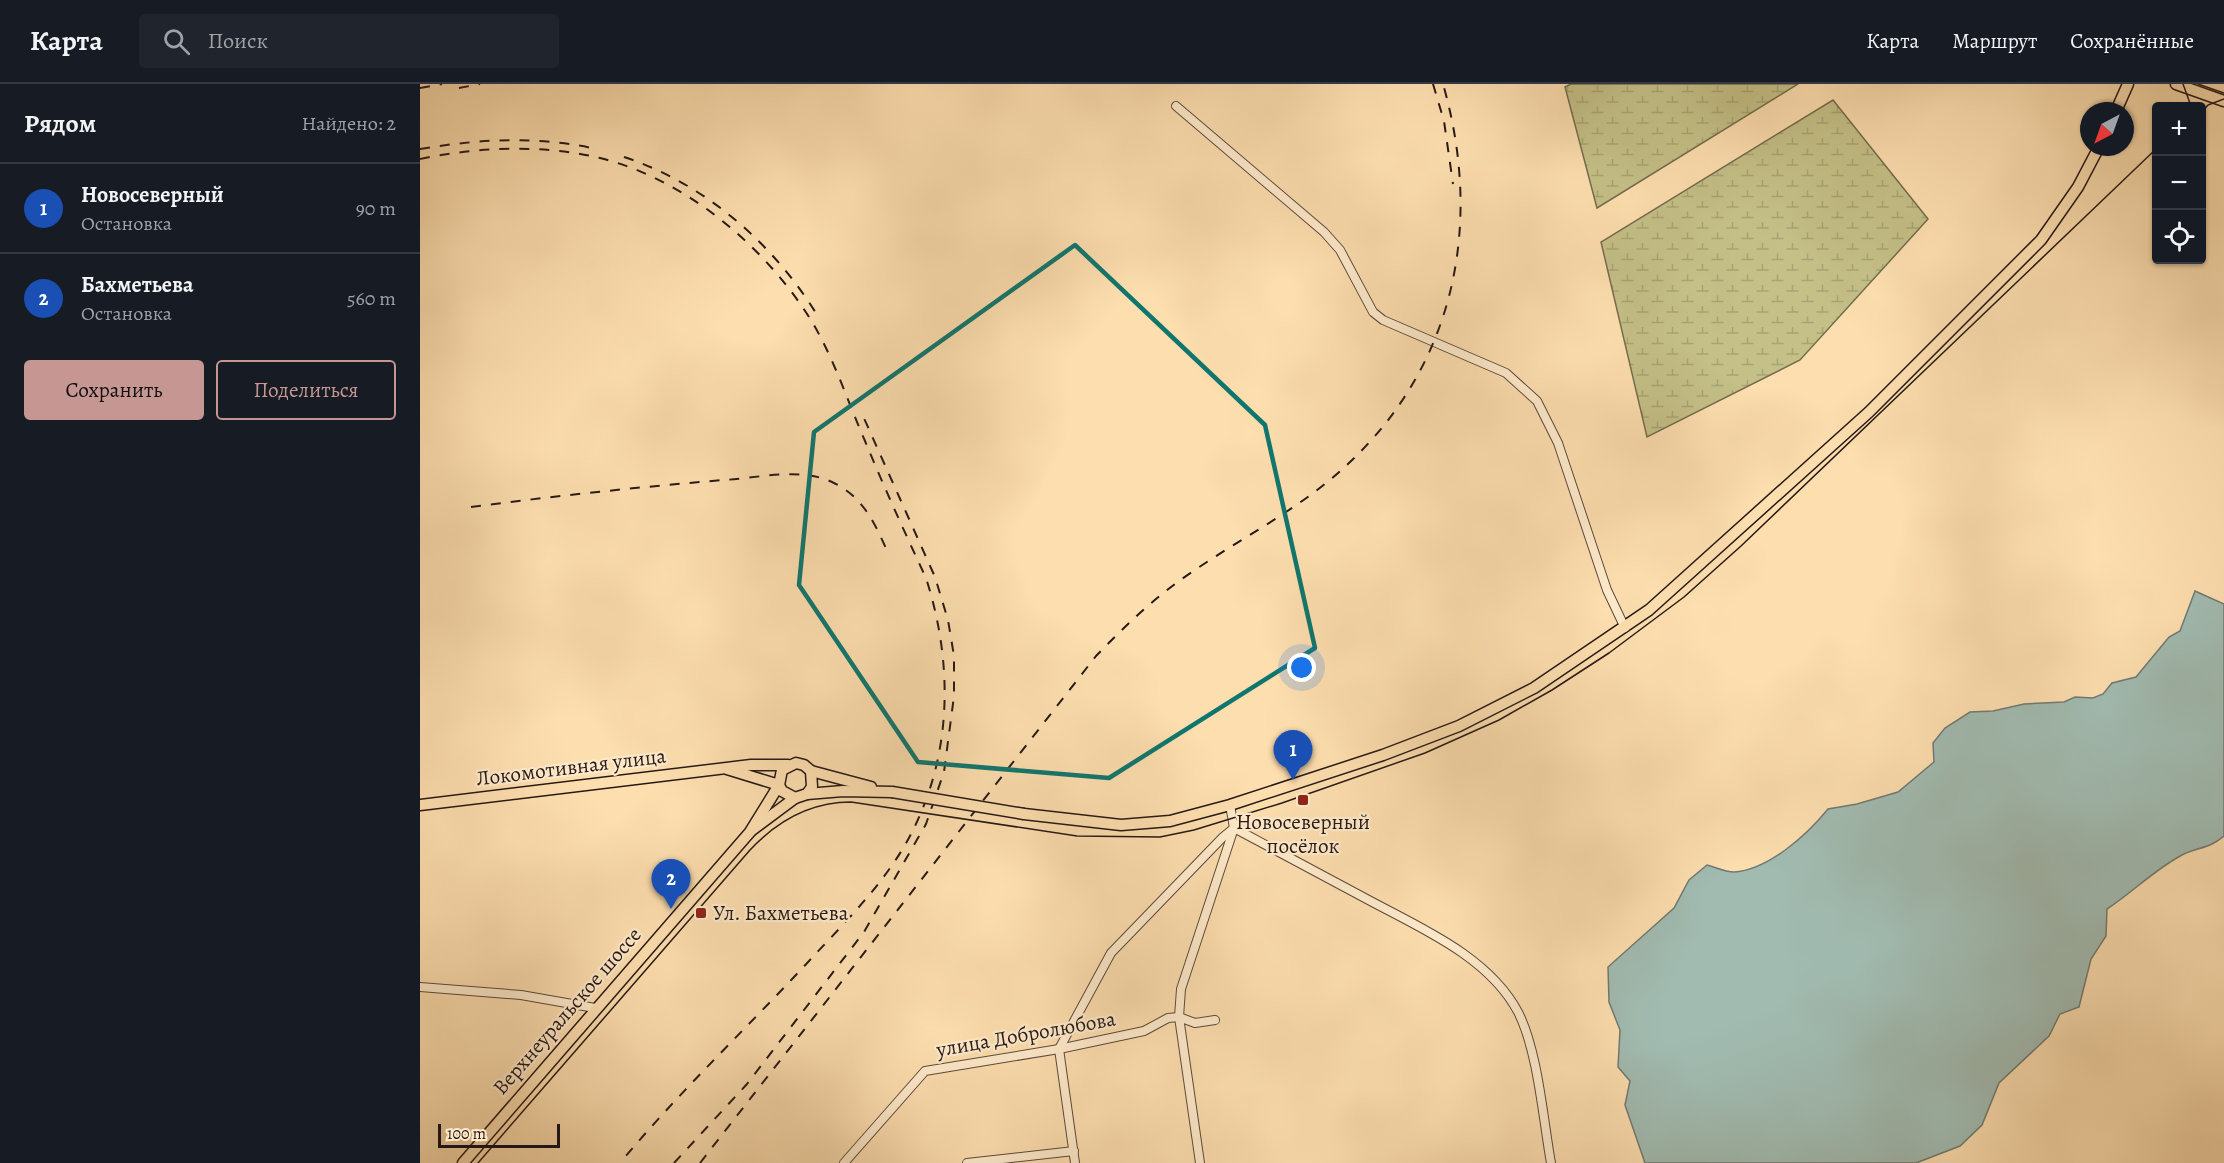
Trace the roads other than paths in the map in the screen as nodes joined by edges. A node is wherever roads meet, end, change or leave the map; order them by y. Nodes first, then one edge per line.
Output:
1 (2128, 84) edge
2 (2176, 84) edge
3 (2224, 101) edge
4 (2120, 102) edge
5 (1176, 106) dead end
6 (2093, 156) edge
7 (1625, 628) junction
8 (788, 765) junction
9 (727, 769) junction
10 (811, 771) junction
11 (779, 785) junction
12 (892, 792) junction
13 (807, 794) junction
14 (795, 798) junction
15 (1230, 805) junction
16 (420, 806) edge
17 (1234, 828) junction
18 (750, 832) junction
19 (420, 987) edge
20 (595, 1008) junction
21 (1179, 1017) junction
22 (1215, 1020) dead end
23 (1059, 1049) junction
24 (1074, 1151) junction
25 (463, 1163) edge
26 (844, 1163) edge
27 (967, 1163) edge
28 (1075, 1163) edge
29 (1200, 1163) edge
30 (1551, 1163) edge

1 - 4 main road
2 - 3 main road
5 - 7 street
6 - 7 main road
7 - 15 main road
8 - 9 main road, Локомотивная улица
8 - 10 main road
8 - 11 main road
9 - 11 main road
9 - 16 main road, Локомотивная улица
10 - 12 main road
10 - 13 main road
11 - 14 main road
11 - 18 main road
12 - 13 main road
12 - 15 main road, bridge
13 - 14 main road
14 - 18 main road
15 - 17 street
17 - 21 street
17 - 23 street
17 - 30 street
18 - 20 main road, Верхнеуральское шоссе
19 - 20 street
20 - 25 main road, Верхнеуральское шоссе
21 - 22 street, улица Добролюбова
21 - 23 street, улица Добролюбова
21 - 29 street
23 - 24 street
23 - 26 street, улица Добролюбова
24 - 27 street
24 - 28 street

